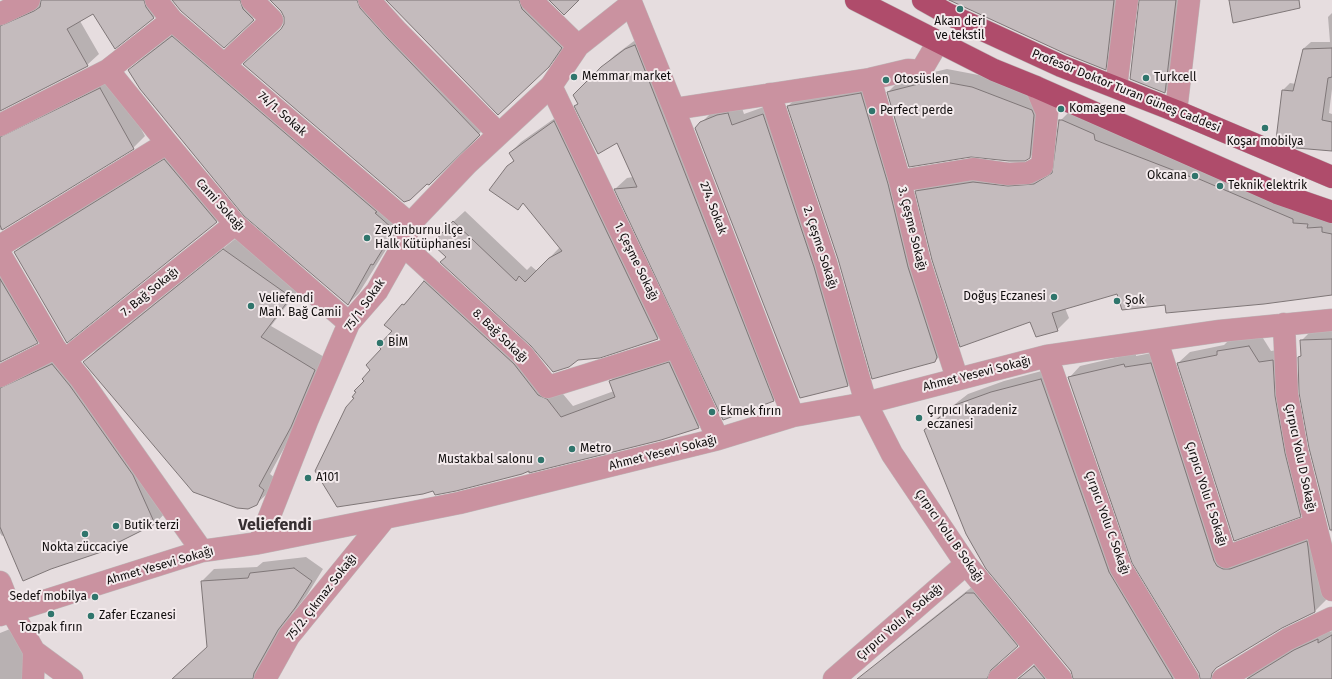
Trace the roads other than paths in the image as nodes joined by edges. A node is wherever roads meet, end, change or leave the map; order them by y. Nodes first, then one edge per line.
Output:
1 (29, 0) edge
2 (156, 0) edge
3 (252, 0) edge
4 (369, 0) edge
5 (531, 0) edge
6 (856, 0) edge
7 (923, 0) edge
8 (1127, 0) edge
9 (1189, 0) edge
10 (631, 2) edge
11 (947, 6) edge
12 (0, 14) edge
13 (172, 20) junction
14 (938, 42) junction
15 (578, 46) junction
16 (224, 65) junction
17 (108, 70) junction
18 (870, 79) junction
19 (551, 86) junction
20 (1036, 87) junction
21 (1116, 87) junction
22 (770, 94) junction
23 (674, 108) junction
24 (1176, 110) junction
25 (0, 125) edge
26 (499, 134) junction
27 (167, 143) junction
28 (1332, 177) edge
29 (900, 181) junction
30 (1332, 212) edge
31 (236, 224) junction
32 (410, 224) junction
33 (403, 245) junction
34 (0, 246) edge
35 (0, 254) edge
36 (1332, 320) edge
37 (349, 323) junction
38 (1284, 324) junction
39 (1157, 341) junction
40 (676, 347) junction
41 (60, 354) junction
42 (1048, 356) junction
43 (0, 376) edge
44 (957, 378) junction
45 (866, 403) junction
46 (793, 416) junction
47 (718, 439) junction
48 (385, 518) junction
49 (1314, 525) junction
50 (259, 543) junction
51 (202, 551) junction
52 (966, 564) junction
53 (0, 582) edge
54 (1332, 590) edge
55 (6, 613) edge
56 (1332, 618) edge
57 (1035, 648) junction
58 (34, 651) junction
59 (1229, 677) edge
60 (33, 679) edge
61 (72, 679) edge
62 (265, 679) edge
63 (834, 679) edge
64 (999, 679) edge
65 (1060, 679) edge
66 (1188, 679) edge

1 - 12 street
2 - 13 street, 74/1. Sokak
3 - 16 street
4 - 26 street
5 - 15 street
6 - 14 main road
7 - 11 main road, Profesör Doktor Turan Güneş Caddesi
8 - 21 street
9 - 24 street
10 - 15 street, 75/1. Sokak
10 - 23 street, 274. Sokak
11 - 21 main road, Profesör Doktor Turan Güneş Caddesi
13 - 16 street, 74/1. Sokak
13 - 17 street
14 - 18 street
14 - 20 main road
15 - 19 street, 75/1. Sokak
16 - 32 street, 74/1. Sokak
17 - 25 street
17 - 27 street, Cami Sokağı
18 - 22 street
18 - 29 street, 3. Çeşme Sokağı
19 - 26 street, 75/1. Sokak
19 - 40 street, 1. Çeşme Sokağı
20 - 29 street
20 - 30 main road
21 - 24 main road, Profesör Doktor Turan Güneş Caddesi
22 - 23 street
22 - 45 street, 2. Çeşme Sokağı
23 - 46 street, 274. Sokak
24 - 28 main road, Profesör Doktor Turan Güneş Caddesi
26 - 32 street, 75/1. Sokak
27 - 31 street, Cami Sokağı
27 - 34 street
29 - 44 street, 3. Çeşme Sokağı
31 - 37 street, Cami Sokağı
31 - 41 street, 7. Bağ Sokağı
32 - 33 street, 75/1. Sokak
33 - 37 street, 75/1. Sokak
33 - 40 street, 8. Bağ Sokağı
35 - 41 street
36 - 38 street, Ahmet Yesevi Sokağı
37 - 50 street, 75/1. Sokak
38 - 39 street, Ahmet Yesevi Sokağı
38 - 49 street, Çırpıcı Yolu D Sokağı
39 - 42 street, Ahmet Yesevi Sokağı
39 - 49 street, Çırpıcı Yolu E Sokağı
40 - 47 street, 1. Çeşme Sokağı
41 - 43 street, 7. Bağ Sokağı
41 - 51 street
42 - 44 street, Ahmet Yesevi Sokağı
42 - 66 street, Çırpıcı Yolu C Sokağı
44 - 45 street, Ahmet Yesevi Sokağı
45 - 46 street, Ahmet Yesevi Sokağı
45 - 52 street, Çırpıcı Yolu B Sokağı
46 - 47 street, Ahmet Yesevi Sokağı
47 - 48 street, Ahmet Yesevi Sokağı
48 - 50 street, Ahmet Yesevi Sokağı
48 - 62 street, 75/2. Çıkmaz Sokağı
49 - 54 street, Çırpıcı Yolu D Sokağı
50 - 51 street, Ahmet Yesevi Sokağı
51 - 55 street, Ahmet Yesevi Sokağı
52 - 57 street, Çırpıcı Yolu B Sokağı
52 - 63 street, Çırpıcı Yolu A Sokağı
53 - 55 street
55 - 58 street
56 - 59 street
57 - 64 street
57 - 65 street, Çırpıcı Yolu B Sokağı
58 - 60 street
58 - 61 street

